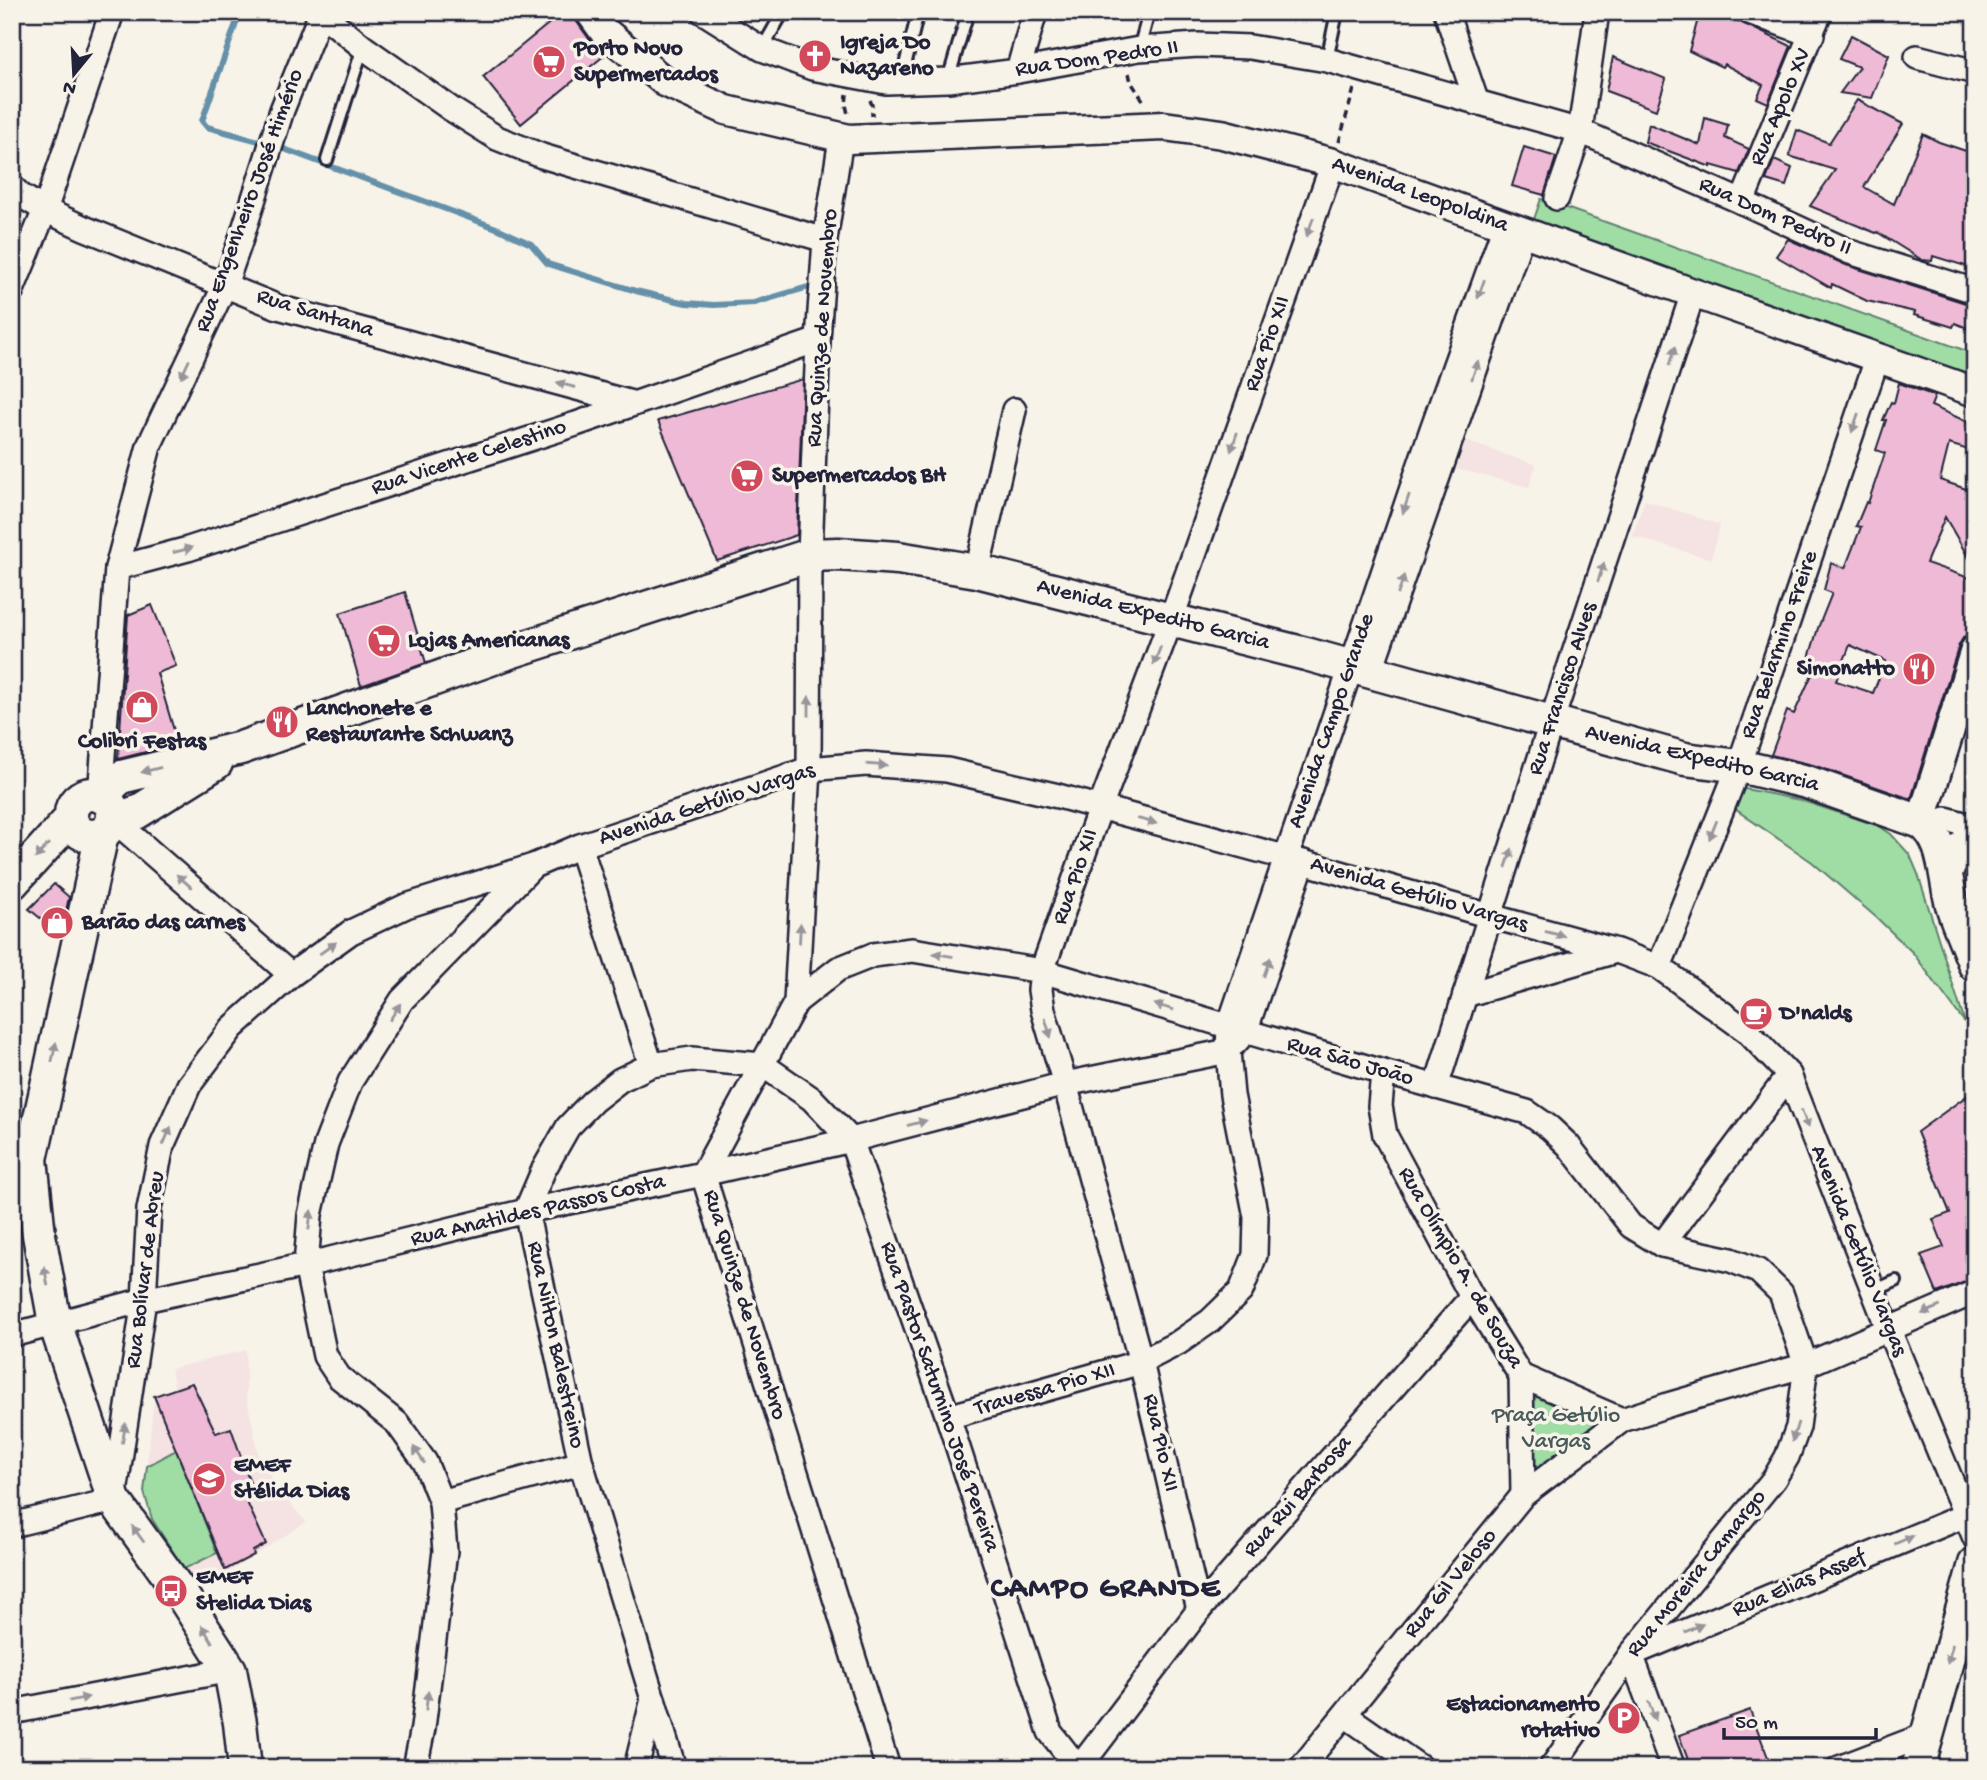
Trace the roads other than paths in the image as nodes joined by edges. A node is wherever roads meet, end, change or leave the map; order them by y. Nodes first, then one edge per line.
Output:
1 (112, 12) edge
2 (590, 12) edge
3 (703, 12) edge
4 (783, 12) edge
5 (918, 12) edge
6 (968, 12) edge
7 (1035, 12) edge
8 (1149, 12) edge
9 (1337, 12) edge
10 (1446, 12) edge
11 (1597, 12) edge
12 (1749, 12) edge
13 (1820, 12) edge
14 (320, 13) edge
15 (1812, 35) junction
16 (363, 47) junction
17 (762, 49) junction
18 (1131, 50) junction
19 (1917, 57) dead end
20 (1327, 60) junction
21 (1018, 71) junction
22 (1975, 72) edge
23 (948, 80) junction
24 (901, 82) junction
25 (1477, 103) junction
26 (1580, 131) junction
27 (853, 139) junction
28 (327, 160) dead end
29 (1333, 163) junction
30 (12, 187) edge
31 (1557, 198) dead end
32 (1742, 202) junction
33 (45, 211) junction
34 (1514, 229) junction
35 (825, 240) junction
36 (225, 285) junction
37 (12, 290) edge
38 (1975, 291) edge
39 (1693, 293) junction
40 (818, 340) junction
41 (1877, 359) junction
42 (1975, 392) edge
43 (632, 403) junction
44 (1014, 410) dead end
45 (810, 555) junction
46 (117, 568) junction
47 (977, 571) junction
48 (1171, 620) junction
49 (1975, 650) edge
50 (1361, 670) junction
51 (1551, 723) junction
52 (1739, 766) junction
53 (809, 769) junction
54 (1100, 808) junction
55 (105, 816) junction
56 (1924, 824) junction
57 (1975, 827) edge
58 (1975, 839) edge
59 (580, 846) junction
60 (1294, 860) junction
61 (533, 866) junction
62 (1946, 870) junction
63 (12, 883) edge
64 (1490, 916) junction
65 (1617, 951) junction
66 (1975, 965) edge
67 (1659, 967) junction
68 (1042, 971) junction
69 (291, 975) junction
70 (1465, 995) junction
71 (796, 1002) junction
72 (1237, 1029) junction
73 (1228, 1051) junction
74 (651, 1065) junction
75 (763, 1065) junction
76 (1383, 1072) junction
77 (1789, 1075) junction
78 (1065, 1084) junction
79 (1436, 1087) junction
80 (851, 1140) junction
81 (21, 1161) edge
82 (704, 1174) junction
83 (526, 1210) junction
84 (1662, 1245) junction
85 (306, 1265) junction
86 (1896, 1281) dead end
87 (1873, 1291) junction
88 (1975, 1292) edge
89 (1472, 1297) junction
90 (144, 1300) junction
91 (55, 1323) junction
92 (1888, 1328) junction
93 (12, 1335) edge
94 (1141, 1362) junction
95 (1806, 1365) junction
96 (1521, 1376) junction
97 (948, 1418) junction
98 (1622, 1420) junction
99 (581, 1463) junction
100 (1523, 1494) junction
101 (114, 1500) junction
102 (441, 1503) junction
103 (1966, 1515) junction
104 (12, 1525) edge
105 (1975, 1538) edge
106 (1975, 1564) edge
107 (1199, 1610) junction
108 (1631, 1654) junction
109 (229, 1670) junction
110 (653, 1698) junction
111 (12, 1712) edge
112 (1345, 1715) junction
113 (1928, 1734) junction
114 (245, 1768) edge
115 (415, 1768) edge
116 (636, 1768) edge
117 (674, 1768) edge
118 (888, 1768) edge
119 (1079, 1768) edge
120 (1301, 1768) edge
121 (1421, 1768) edge
122 (1551, 1768) edge
123 (1673, 1768) edge
124 (1839, 1768) edge
125 (1918, 1768) edge

1 - 33 street
2 - 27 street, Avenida Leopoldina
3 - 17 street, Rua Dom Pedro II
4 - 17 lane
5 - 24 lane
6 - 23 lane
7 - 21 street
8 - 18 lane
9 - 20 lane
10 - 25 street
11 - 26 street
12 - 15 street
13 - 15 street, Rua Apolo XV
14 - 16 street
14 - 36 street, Rua Engenheiro José Himério
15 - 32 street, Rua Apolo XV
16 - 28 lane
16 - 35 street
17 - 24 street, Rua Dom Pedro II
18 - 20 street, Rua Dom Pedro II
18 - 21 street, Rua Dom Pedro II
19 - 22 street
20 - 25 street, Rua Dom Pedro II
21 - 23 street, Rua Dom Pedro II
23 - 24 street, Rua Dom Pedro II
25 - 26 street, Rua Dom Pedro II
26 - 31 street
26 - 32 street, Rua Dom Pedro II
27 - 29 street, Avenida Leopoldina
27 - 35 street, Rua Quinze de Novembro
29 - 34 street, Avenida Leopoldina
29 -> 48 street, Rua Pio XII
30 - 33 street, Rua Santana
32 - 38 street, Rua Dom Pedro II
33 - 36 street, Rua Santana
33 - 37 street
34 - 39 street, Avenida Leopoldina
34 - 50 street, Avenida Campo Grande
35 - 40 street, Rua Quinze de Novembro
43 -> 36 street, Rua Santana
36 -> 46 street, Rua Engenheiro José Himério
39 - 41 street, Avenida Leopoldina
51 -> 39 street, Rua Francisco Alves
40 - 43 street, Rua Vicente Celestino
40 - 45 street, Rua Quinze de Novembro
41 - 42 street, Avenida Leopoldina
41 -> 52 street, Rua Belarmino Freire
46 -> 43 street, Rua Vicente Celestino
44 - 47 street
45 - 47 main road, Avenida Expedito Garcia
53 -> 45 street, Rua Quinze de Novembro
45 - 55 main road, Avenida Expedito Garcia
46 - 55 street, Rua Engenheiro José Himério
47 - 48 main road, Avenida Expedito Garcia
48 - 50 main road, Avenida Expedito Garcia
48 -> 54 street, Rua Pio XII
49 - 56 street
50 - 51 main road, Avenida Expedito Garcia
50 - 60 street, Avenida Campo Grande
51 - 52 main road, Avenida Expedito Garcia
64 -> 51 street, Rua Francisco Alves
52 - 56 main road, Avenida Expedito Garcia
52 -> 67 street, Rua Belarmino Freire
53 -> 54 street, Avenida Getúlio Vargas
53 - 59 street, Avenida Getúlio Vargas
71 -> 53 street, Rua Quinze de Novembro
54 -> 60 street, Avenida Getúlio Vargas
54 - 68 street, Rua Pio XII
55 -> 63 main road
69 -> 55 street
81 -> 55 main road
56 - 57 street
56 - 62 main road
58 - 62 main road
59 - 61 street, Avenida Getúlio Vargas
59 - 74 street
60 - 64 street, Avenida Getúlio Vargas
60 - 72 street, Avenida Campo Grande
69 -> 61 street, Rua Bolívar de Abreu
85 -> 61 street
62 - 66 main road
64 -> 65 street, Avenida Getúlio Vargas
64 - 70 street, Rua Francisco Alves
65 - 67 street, Avenida Getúlio Vargas
65 - 70 street
67 - 77 street, Avenida Getúlio Vargas
68 -> 71 street, Rua São João
72 -> 68 street, Rua São João
68 -> 78 street, Rua Pio XII
90 -> 69 street, Rua Bolívar de Abreu
70 - 79 street, Rua Francisco Alves
71 - 75 street, Rua Quinze de Novembro
72 - 73 street, Avenida Campo Grande
72 - 76 street, Rua São João
73 - 78 street, Rua Anatildes Passos Costa
73 - 94 street
74 - 75 street, Rua Nilton Balestreino
74 - 83 street, Rua Nilton Balestreino
75 - 80 street, Rua Nilton Balestreino
75 - 82 street, Rua Quinze de Novembro
76 - 79 street, Rua São João
76 - 89 street, Rua Olímpio A. de Souza
77 - 84 street
77 -> 87 street, Avenida Getúlio Vargas
80 -> 78 street, Rua Anatildes Passos Costa
78 - 94 street, Rua Pio XII
79 - 84 street, Rua São João
80 - 82 street, Rua Anatildes Passos Costa
80 - 97 street, Rua Pastor Saturnino José Pereira
91 -> 81 main road
82 - 83 street, Rua Anatildes Passos Costa
82 - 118 street, Rua Quinze de Novembro
83 - 85 street, Rua Anatildes Passos Costa
83 - 99 street, Rua Nilton Balestreino
84 - 95 street, Rua São João
85 - 90 street, Rua Anatildes Passos Costa
102 -> 85 street
86 - 87 lane
87 - 92 street, Avenida Getúlio Vargas
88 -> 92 street
89 - 96 street, Rua Olímpio A. de Souza
89 - 107 street, Rua Rui Barbosa
90 - 91 street, Rua Anatildes Passos Costa
101 -> 90 street, Rua Bolívar de Abreu
91 - 93 street, Rua Anatildes Passos Costa
91 - 101 main road
92 - 95 street
92 - 103 street, Avenida Getúlio Vargas
94 - 97 street, Travessa Pio XII
94 - 107 street, Rua Pio XII
95 - 98 street
95 -> 108 street, Rua Moreira Camargo
96 - 98 street, Rua Olímpio A. de Souza
96 - 100 street
97 - 119 street, Rua Pastor Saturnino José Pereira
98 - 100 street, Rua Gil Veloso
99 - 102 street
99 - 110 street, Rua Nilton Balestreino
100 - 112 street, Rua Gil Veloso
101 - 104 street
109 -> 101 main road
115 -> 102 street
103 - 105 street, Avenida Getúlio Vargas
108 -> 103 street, Rua Elias Assef
106 -> 113 main road
107 - 119 street, Rua Rui Barbosa
108 - 122 street, Rua Moreira Camargo
108 -> 123 street
111 -> 109 street
109 - 114 main road
110 - 116 street
110 - 117 street, Rua Nilton Balestreino
112 - 120 street, Rua Gil Veloso
112 - 121 street
113 - 124 street
113 - 125 main road

